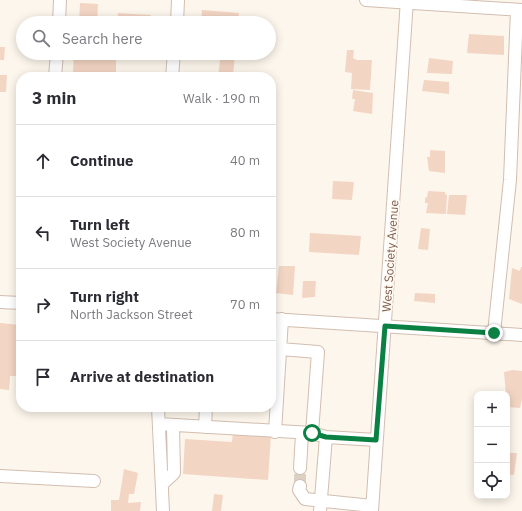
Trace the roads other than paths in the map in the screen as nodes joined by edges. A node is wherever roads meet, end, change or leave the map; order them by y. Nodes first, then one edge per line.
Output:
1 (60, 0) edge
2 (178, 0) edge
3 (366, 0) edge
4 (406, 1) edge
5 (519, 10) edge
6 (59, 16) edge
7 (177, 16) edge
8 (56, 60) edge
9 (173, 60) edge
10 (55, 72) edge
11 (172, 72) edge
12 (0, 302) edge
13 (16, 303) edge
14 (277, 319) edge
15 (385, 326) junction
16 (494, 333) junction
17 (522, 335) edge
18 (280, 349) junction
19 (158, 412) edge
20 (206, 412) edge
21 (159, 424) junction
22 (173, 426) junction
23 (205, 427) junction
24 (276, 432) junction
25 (307, 433) junction
26 (326, 437) junction
27 (376, 440) junction
28 (300, 468) tunnel mouth
29 (0, 476) edge
30 (94, 481) dead end
31 (162, 484) junction
32 (300, 486) tunnel mouth
33 (321, 506) edge
34 (372, 508) edge
35 (163, 511) edge

1 - 6 street
2 - 7 street
3 - 4 street
4 - 5 street
4 - 15 street, West Society Avenue
5 - 16 street
8 - 10 street
9 - 11 street
12 - 13 street
14 - 15 street
14 - 18 street
15 - 16 street
15 - 27 street, West Society Avenue
16 - 17 street
18 - 24 street
18 - 25 street
19 - 21 street
20 - 23 street
21 - 22 street
21 - 31 street
22 - 23 street
22 - 31 street
23 - 24 street
24 - 25 street
25 - 26 street
25 - 28 street
26 - 27 street
26 - 33 street
27 - 34 street, West Society Avenue
29 - 30 street
31 - 35 street
32 - 33 street
33 - 34 street

